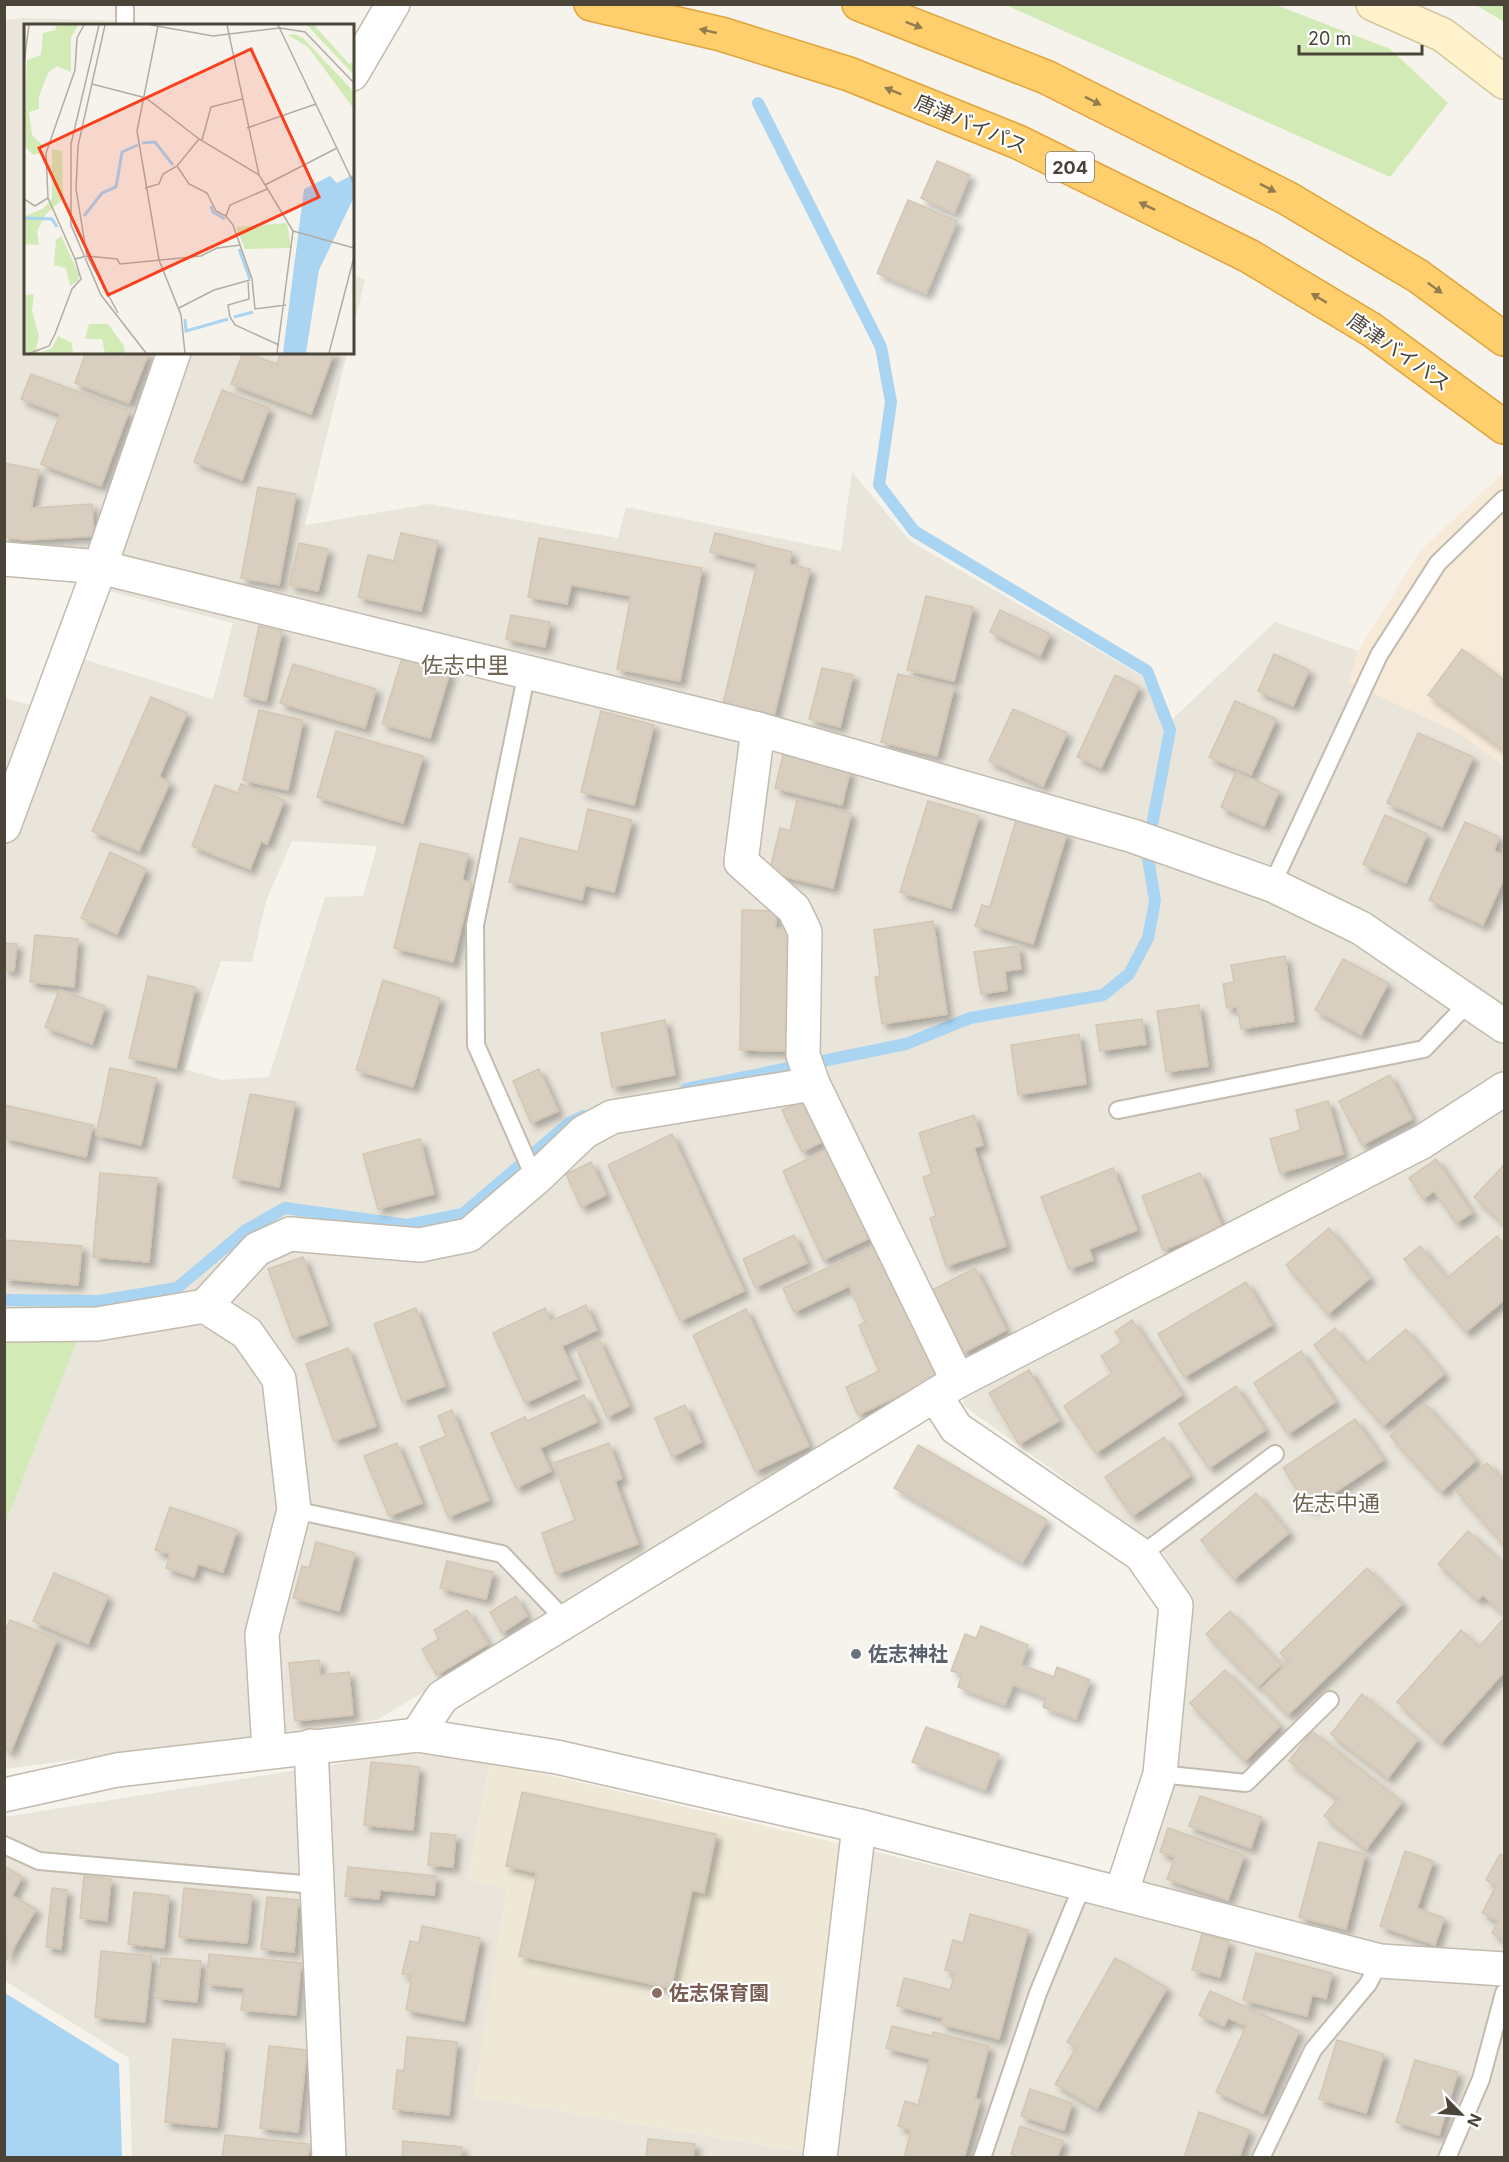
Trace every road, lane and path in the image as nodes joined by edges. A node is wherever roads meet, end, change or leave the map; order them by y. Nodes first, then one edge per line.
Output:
1 (125, 4) edge
2 (393, 4) edge
3 (591, 4) edge
4 (859, 4) edge
5 (1373, 4) edge
6 (125, 24) edge
7 (354, 71) edge
8 (1504, 82) edge
9 (1504, 339) edge
10 (173, 354) edge
11 (1504, 427) edge
12 (1504, 499) edge
13 (4, 559) edge
14 (100, 567) junction
15 (527, 672) junction
16 (758, 729) junction
17 (4, 826) edge
18 (1272, 885) junction
19 (1470, 1000) junction
20 (1504, 1026) edge
21 (808, 1069) junction
22 (1504, 1089) edge
23 (1118, 1110) dead end
24 (535, 1179) junction
25 (205, 1306) junction
26 (4, 1325) edge
27 (946, 1388) junction
28 (1275, 1454) dead end
29 (294, 1510) junction
30 (1141, 1555) junction
31 (566, 1622) junction
32 (1330, 1700) dead end
33 (417, 1735) junction
34 (311, 1746) junction
35 (269, 1751) junction
36 (1160, 1774) junction
37 (4, 1795) edge
38 (859, 1826) junction
39 (4, 1845) edge
40 (1083, 1884) junction
41 (315, 1885) junction
42 (1121, 1894) junction
43 (1380, 1960) junction
44 (1504, 1969) edge
45 (1504, 1993) edge
46 (329, 2157) edge
47 (820, 2157) edge
48 (982, 2157) edge
49 (1261, 2157) edge
50 (1447, 2157) edge

1 - 6 lane
2 - 7 street
11 -> 3 highway, 唐津バイパス / 204
4 -> 9 highway
5 - 8 main road
10 - 14 street
12 - 18 lane
13 - 14 street
14 - 15 street
14 - 17 street
15 - 16 street
15 - 24 lane
16 - 18 street
16 - 21 street
18 - 19 street
19 - 20 street
19 - 23 lane
21 - 24 street
21 - 27 street
22 - 27 street
24 - 25 street
25 - 26 street
25 - 29 street
27 - 30 street
27 - 31 street
28 - 30 lane
29 - 31 lane
29 - 35 street
30 - 36 street
31 - 33 street
32 - 36 lane
33 - 34 street
33 - 38 street
34 - 35 street
34 - 41 street
35 - 37 street
36 - 42 street
38 - 40 street
38 - 47 street
39 - 41 lane
40 - 42 street
40 - 48 lane
41 - 46 street
42 - 43 street
43 - 44 street
43 - 49 lane
45 - 50 lane

